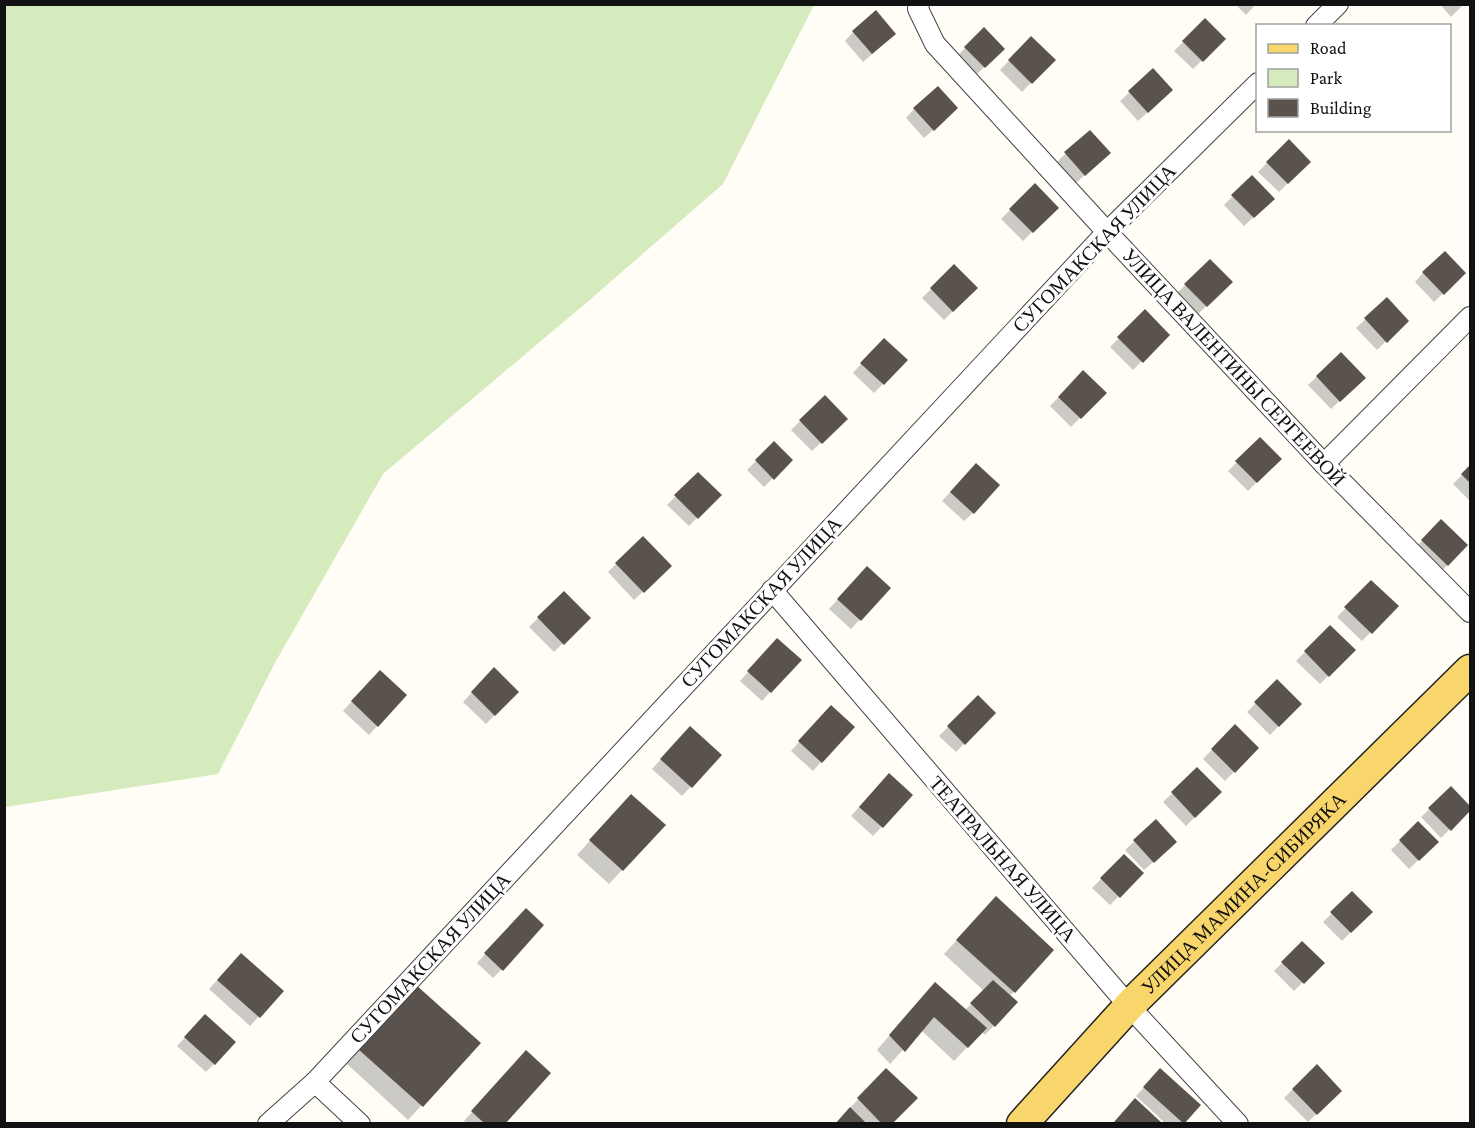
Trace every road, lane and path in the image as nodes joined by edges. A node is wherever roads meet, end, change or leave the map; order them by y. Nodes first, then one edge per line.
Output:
1 (919, 4) edge
2 (1338, 4) edge
3 (1318, 24) edge
4 (1256, 84) edge
5 (1107, 232) junction
6 (1470, 317) edge
7 (1324, 464) junction
8 (772, 591) junction
9 (1470, 612) edge
10 (1470, 670) edge
11 (1129, 1006) junction
12 (315, 1082) junction
13 (268, 1124) edge
14 (360, 1124) edge
15 (1022, 1124) edge
16 (1238, 1124) edge

1 - 5 street, УЛИЦА ВАЛЕНТИНЫ СЕРГЕЕВОЙ
2 - 3 street
4 - 5 street, СУГОМАКСКАЯ УЛИЦА
5 - 7 street, УЛИЦА ВАЛЕНТИНЫ СЕРГЕЕВОЙ
5 - 8 street, СУГОМАКСКАЯ УЛИЦА
6 - 7 street
7 - 9 street, УЛИЦА ВАЛЕНТИНЫ СЕРГЕЕВОЙ
8 - 11 street, ТЕАТРАЛЬНАЯ УЛИЦА
8 - 12 street, СУГОМАКСКАЯ УЛИЦА
10 - 11 main road, УЛИЦА МАМИНА-СИБИРЯКА
11 - 15 main road, УЛИЦА МАМИНА-СИБИРЯКА
11 - 16 street, ТЕАТРАЛЬНАЯ УЛИЦА
12 - 13 street, СУГОМАКСКАЯ УЛИЦА
12 - 14 street

